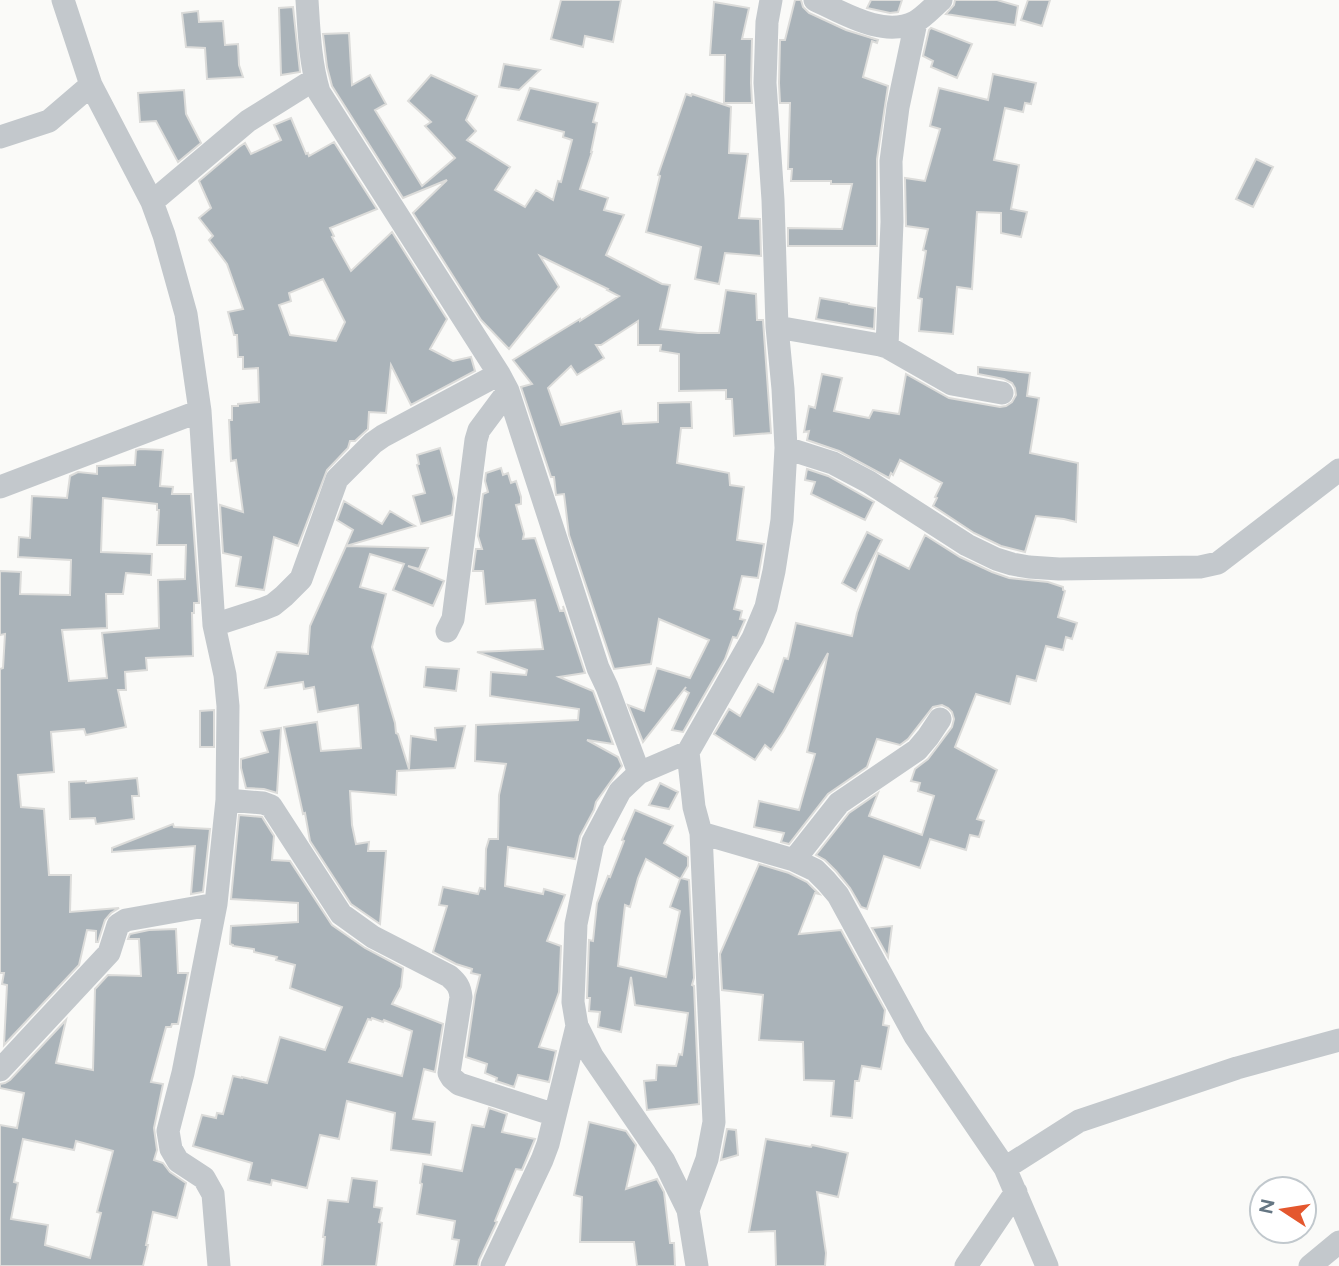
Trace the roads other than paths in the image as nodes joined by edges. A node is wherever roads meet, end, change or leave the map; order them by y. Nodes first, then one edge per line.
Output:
1 (63, 0) edge
2 (307, 0) edge
3 (771, 0) edge
4 (815, 0) edge
5 (941, 0) edge
6 (916, 22) junction
7 (315, 79) junction
8 (91, 85) junction
9 (0, 137) edge
10 (152, 202) junction
11 (777, 327) junction
12 (887, 347) junction
13 (503, 382) junction
14 (1002, 393) dead end
15 (200, 411) junction
16 (786, 449) junction
17 (1339, 470) edge
18 (0, 487) edge
19 (214, 625) junction
20 (447, 631) dead end
21 (940, 719) dead end
22 (688, 752) junction
23 (639, 773) junction
24 (227, 800) junction
25 (701, 833) junction
26 (794, 860) junction
27 (216, 904) junction
28 (577, 1026) junction
29 (1339, 1040) edge
30 (0, 1070) edge
31 (555, 1115) junction
32 (1005, 1168) junction
33 (1016, 1192) junction
34 (688, 1210) junction
35 (1339, 1242) edge
36 (1043, 1261) edge
37 (219, 1266) edge
38 (492, 1266) edge
39 (697, 1266) edge
40 (965, 1266) edge
41 (1310, 1266) edge

1 - 8 street
2 - 7 street
3 - 11 street
4 - 6 street
5 - 6 street
6 - 12 street
7 - 10 street
7 - 13 street
8 - 9 street
8 - 10 street
10 - 15 street
11 - 12 street
11 - 16 street
12 - 14 street
13 - 19 street
13 - 20 street
13 - 23 street
15 - 18 street
15 - 19 street
16 - 17 street
16 - 22 street
19 - 24 street
21 - 26 street
22 - 23 street
22 - 25 street
23 - 28 street
24 - 27 street
24 - 31 street
25 - 26 street
25 - 34 street
26 - 32 street
27 - 30 street
27 - 37 street
28 - 31 street
28 - 34 street
29 - 32 street
31 - 38 street
32 - 33 street
33 - 36 street
33 - 40 street
34 - 39 street
35 - 41 street

